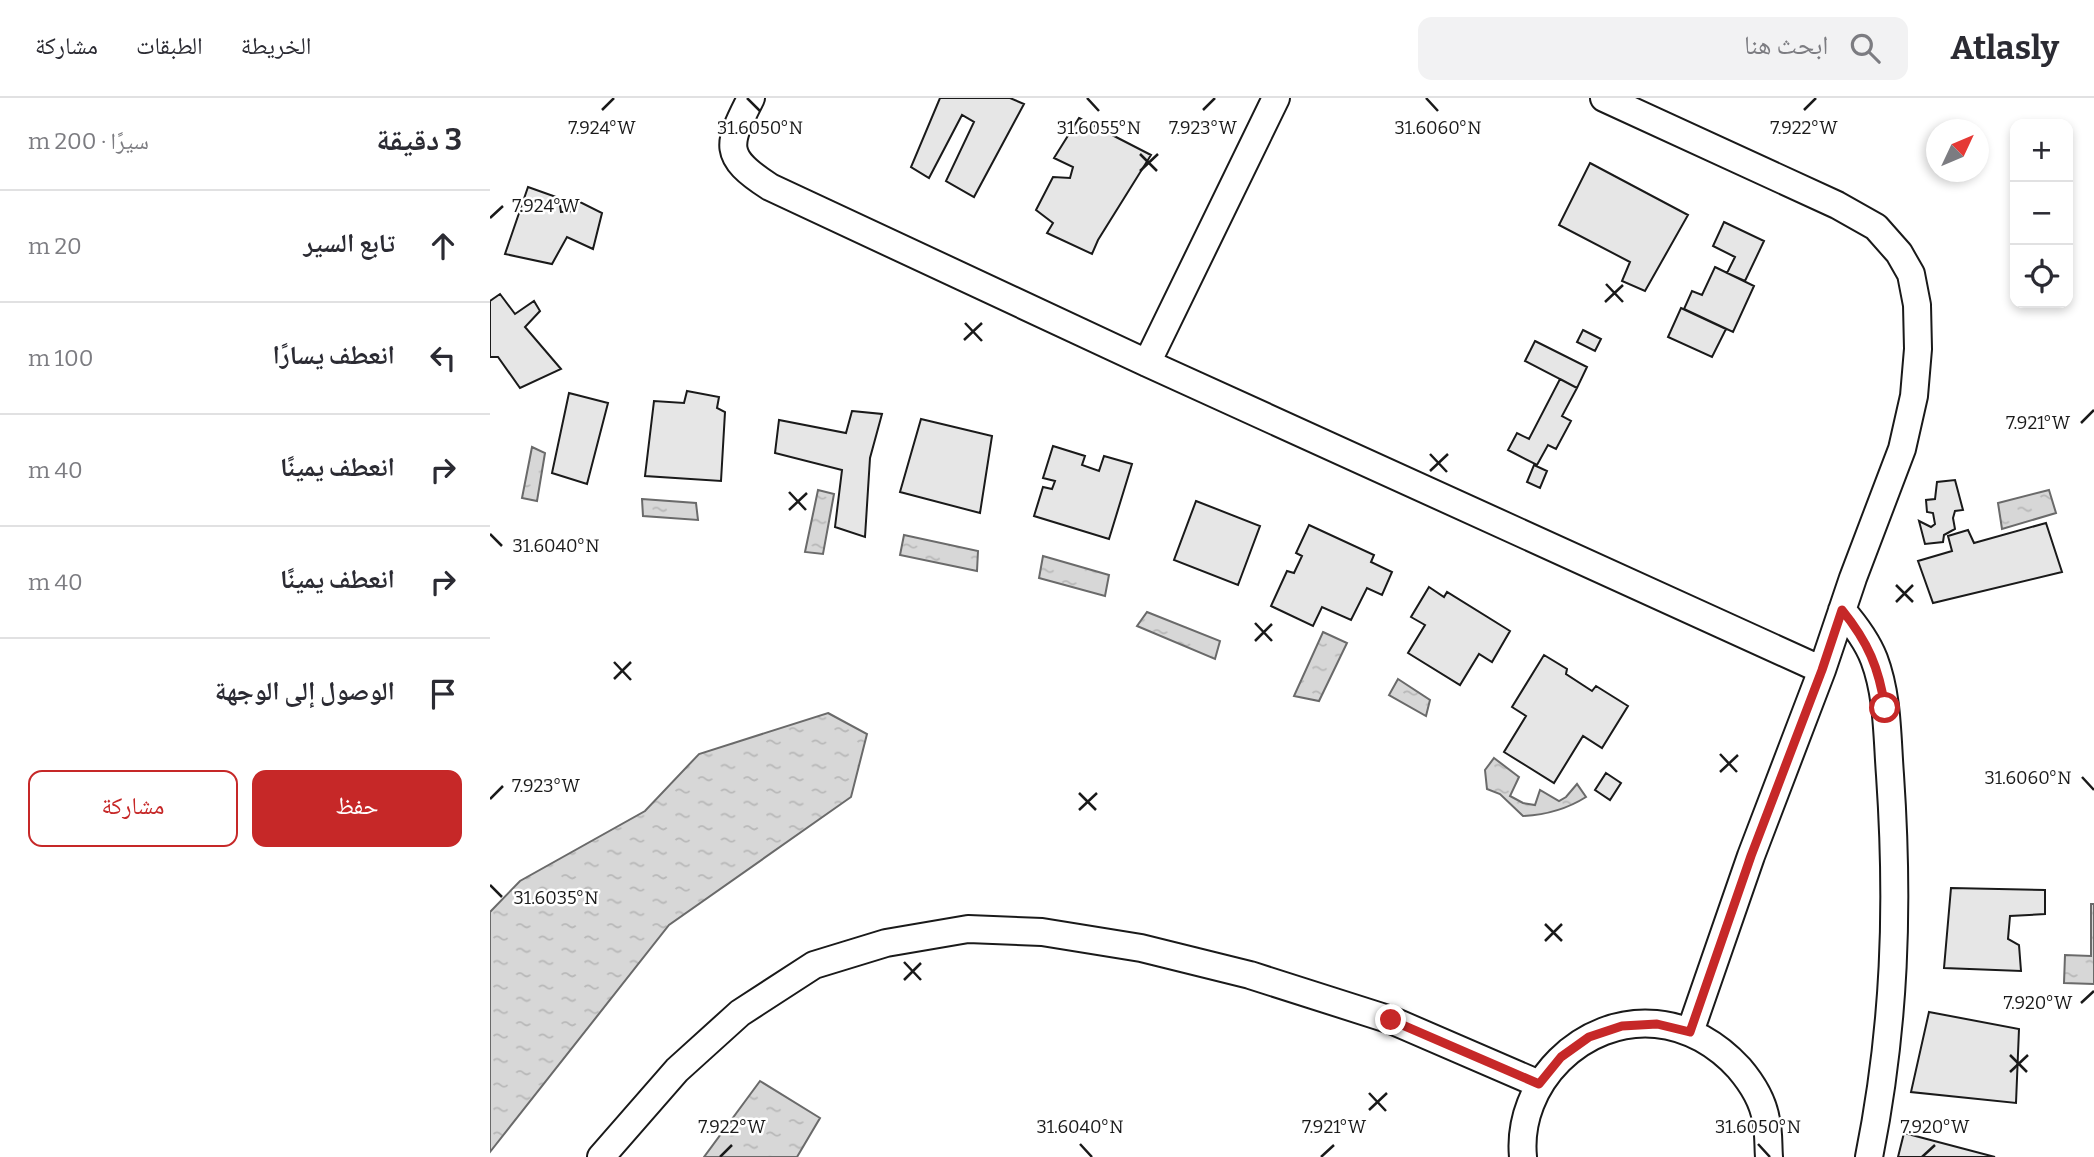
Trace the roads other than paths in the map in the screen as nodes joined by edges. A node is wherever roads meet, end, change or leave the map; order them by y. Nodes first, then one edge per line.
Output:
1 (751, 98) edge
2 (1276, 98) edge
3 (1604, 98) edge
4 (1147, 363) junction
5 (1842, 610) junction
6 (1822, 670) junction
7 (1690, 1032) junction
8 (1539, 1084) junction
9 (601, 1157) edge
10 (1523, 1157) edge
11 (1769, 1157) edge
12 (1869, 1157) edge

1 - 4 street
2 - 4 street
3 - 5 street
4 - 6 street
5 - 6 street
5 - 12 street
6 - 7 street
7 - 8 street
7 - 11 street
8 - 9 street
8 - 10 street

